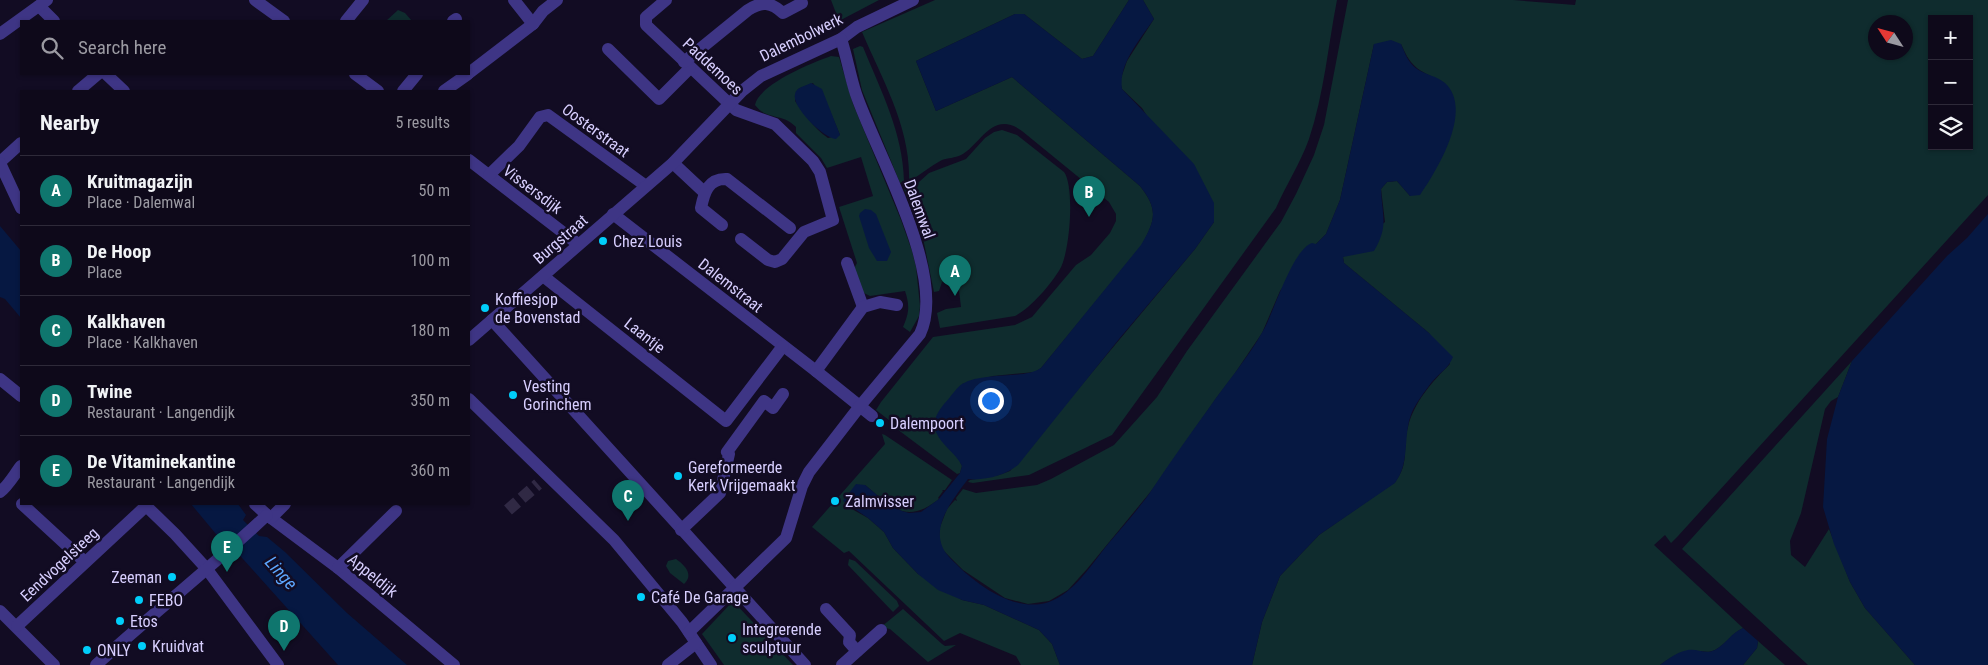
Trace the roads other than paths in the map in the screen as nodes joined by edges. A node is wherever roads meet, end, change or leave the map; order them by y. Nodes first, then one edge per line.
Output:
1 (255, 0) edge
2 (363, 0) edge
3 (514, 0) edge
4 (558, 0) edge
5 (666, 0) edge
6 (913, 0) edge
7 (43, 3) edge
8 (802, 3) dead end
9 (53, 20) edge
10 (283, 20) edge
11 (347, 20) edge
12 (533, 24) junction
13 (0, 34) edge
14 (841, 39) junction
15 (608, 49) dead end
16 (687, 65) junction
17 (470, 68) edge
18 (97, 75) edge
19 (107, 75) edge
20 (356, 75) edge
21 (416, 75) edge
22 (462, 75) edge
23 (79, 90) edge
24 (123, 90) edge
25 (377, 90) edge
26 (403, 90) edge
27 (445, 90) edge
28 (730, 104) junction
29 (20, 144) edge
30 (470, 161) edge
31 (674, 162) junction
32 (0, 163) edge
33 (489, 175) junction
34 (646, 186) junction
35 (704, 192) junction
36 (20, 206) edge
37 (613, 214) junction
38 (722, 225) dead end
39 (790, 228) dead end
40 (741, 239) dead end
41 (578, 244) junction
42 (847, 263) dead end
43 (543, 276) junction
44 (897, 305) dead end
45 (863, 307) junction
46 (492, 320) junction
47 (470, 339) edge
48 (783, 346) junction
49 (816, 371) junction
50 (1, 382) edge
51 (783, 394) dead end
52 (20, 395) edge
53 (470, 400) edge
54 (860, 406) junction
55 (872, 416) dead end
56 (20, 467) edge
57 (3, 490) edge
58 (20, 502) edge
59 (24, 505) edge
60 (145, 505) edge
61 (256, 505) edge
62 (284, 505) edge
63 (396, 511) dead end
64 (269, 516) junction
65 (681, 530) junction
66 (85, 562) junction
67 (206, 568) junction
68 (338, 568) junction
69 (734, 586) junction
70 (826, 608) dead end
71 (0, 611) edge
72 (17, 626) junction
73 (881, 630) dead end
74 (692, 638) junction
75 (857, 652) junction
76 (54, 665) edge
77 (96, 665) edge
78 (278, 665) edge
79 (454, 665) edge
80 (668, 665) edge
81 (711, 665) edge
82 (805, 665) edge
83 (842, 665) edge

1 - 10 street
2 - 11 street
3 - 12 street
4 - 12 street
5 - 16 street, Paddemoes
6 - 14 street, Dalembolwerk
7 - 9 street
7 - 13 street
8 - 16 street
12 - 17 street
14 - 28 street, Dalembolwerk
14 - 54 street, Dalemwal
15 - 16 street
16 - 28 street, Paddemoes
18 - 23 street
19 - 24 street
20 - 25 street
21 - 26 street
22 - 27 street
28 - 31 street, Dalembolwerk
28 - 40 street, Paddemoes
29 - 32 street
30 - 33 street, Vissersdijk
31 - 34 street, Burgstraat
31 - 35 street
32 - 36 street
33 - 34 street, Oosterstraat
33 - 41 street, Vissersdijk
34 - 37 street, Burgstraat
35 - 38 street
35 - 39 street
37 - 41 street, Burgstraat
37 - 48 street, Dalemstraat
41 - 43 street, Burgstraat
42 - 45 street
43 - 46 street, Burgstraat
43 - 48 street, Laantje
44 - 45 street
45 - 49 street
46 - 47 street, Burgstraat
46 - 65 street
48 - 49 street, Dalemstraat
49 - 54 street, Dalemstraat
50 - 52 street
51 - 65 street
53 - 74 street
54 - 55 street, Dalemstraat
54 - 69 street, Dalemwal
56 - 57 street
57 - 58 street
59 - 66 street
60 - 66 street, Eendvogelsteeg
60 - 67 street
61 - 64 street, Appeldijk
62 - 64 street
63 - 68 street
64 - 67 street
64 - 68 street, Appeldijk
65 - 69 street
66 - 72 street, Eendvogelsteeg
67 - 77 street
67 - 78 street
68 - 79 street, Appeldijk
69 - 74 street, Dalemwal
69 - 82 street
70 - 75 street
71 - 72 street
72 - 76 street
73 - 75 street
74 - 80 street, Dalemwal
74 - 81 street
75 - 83 street

